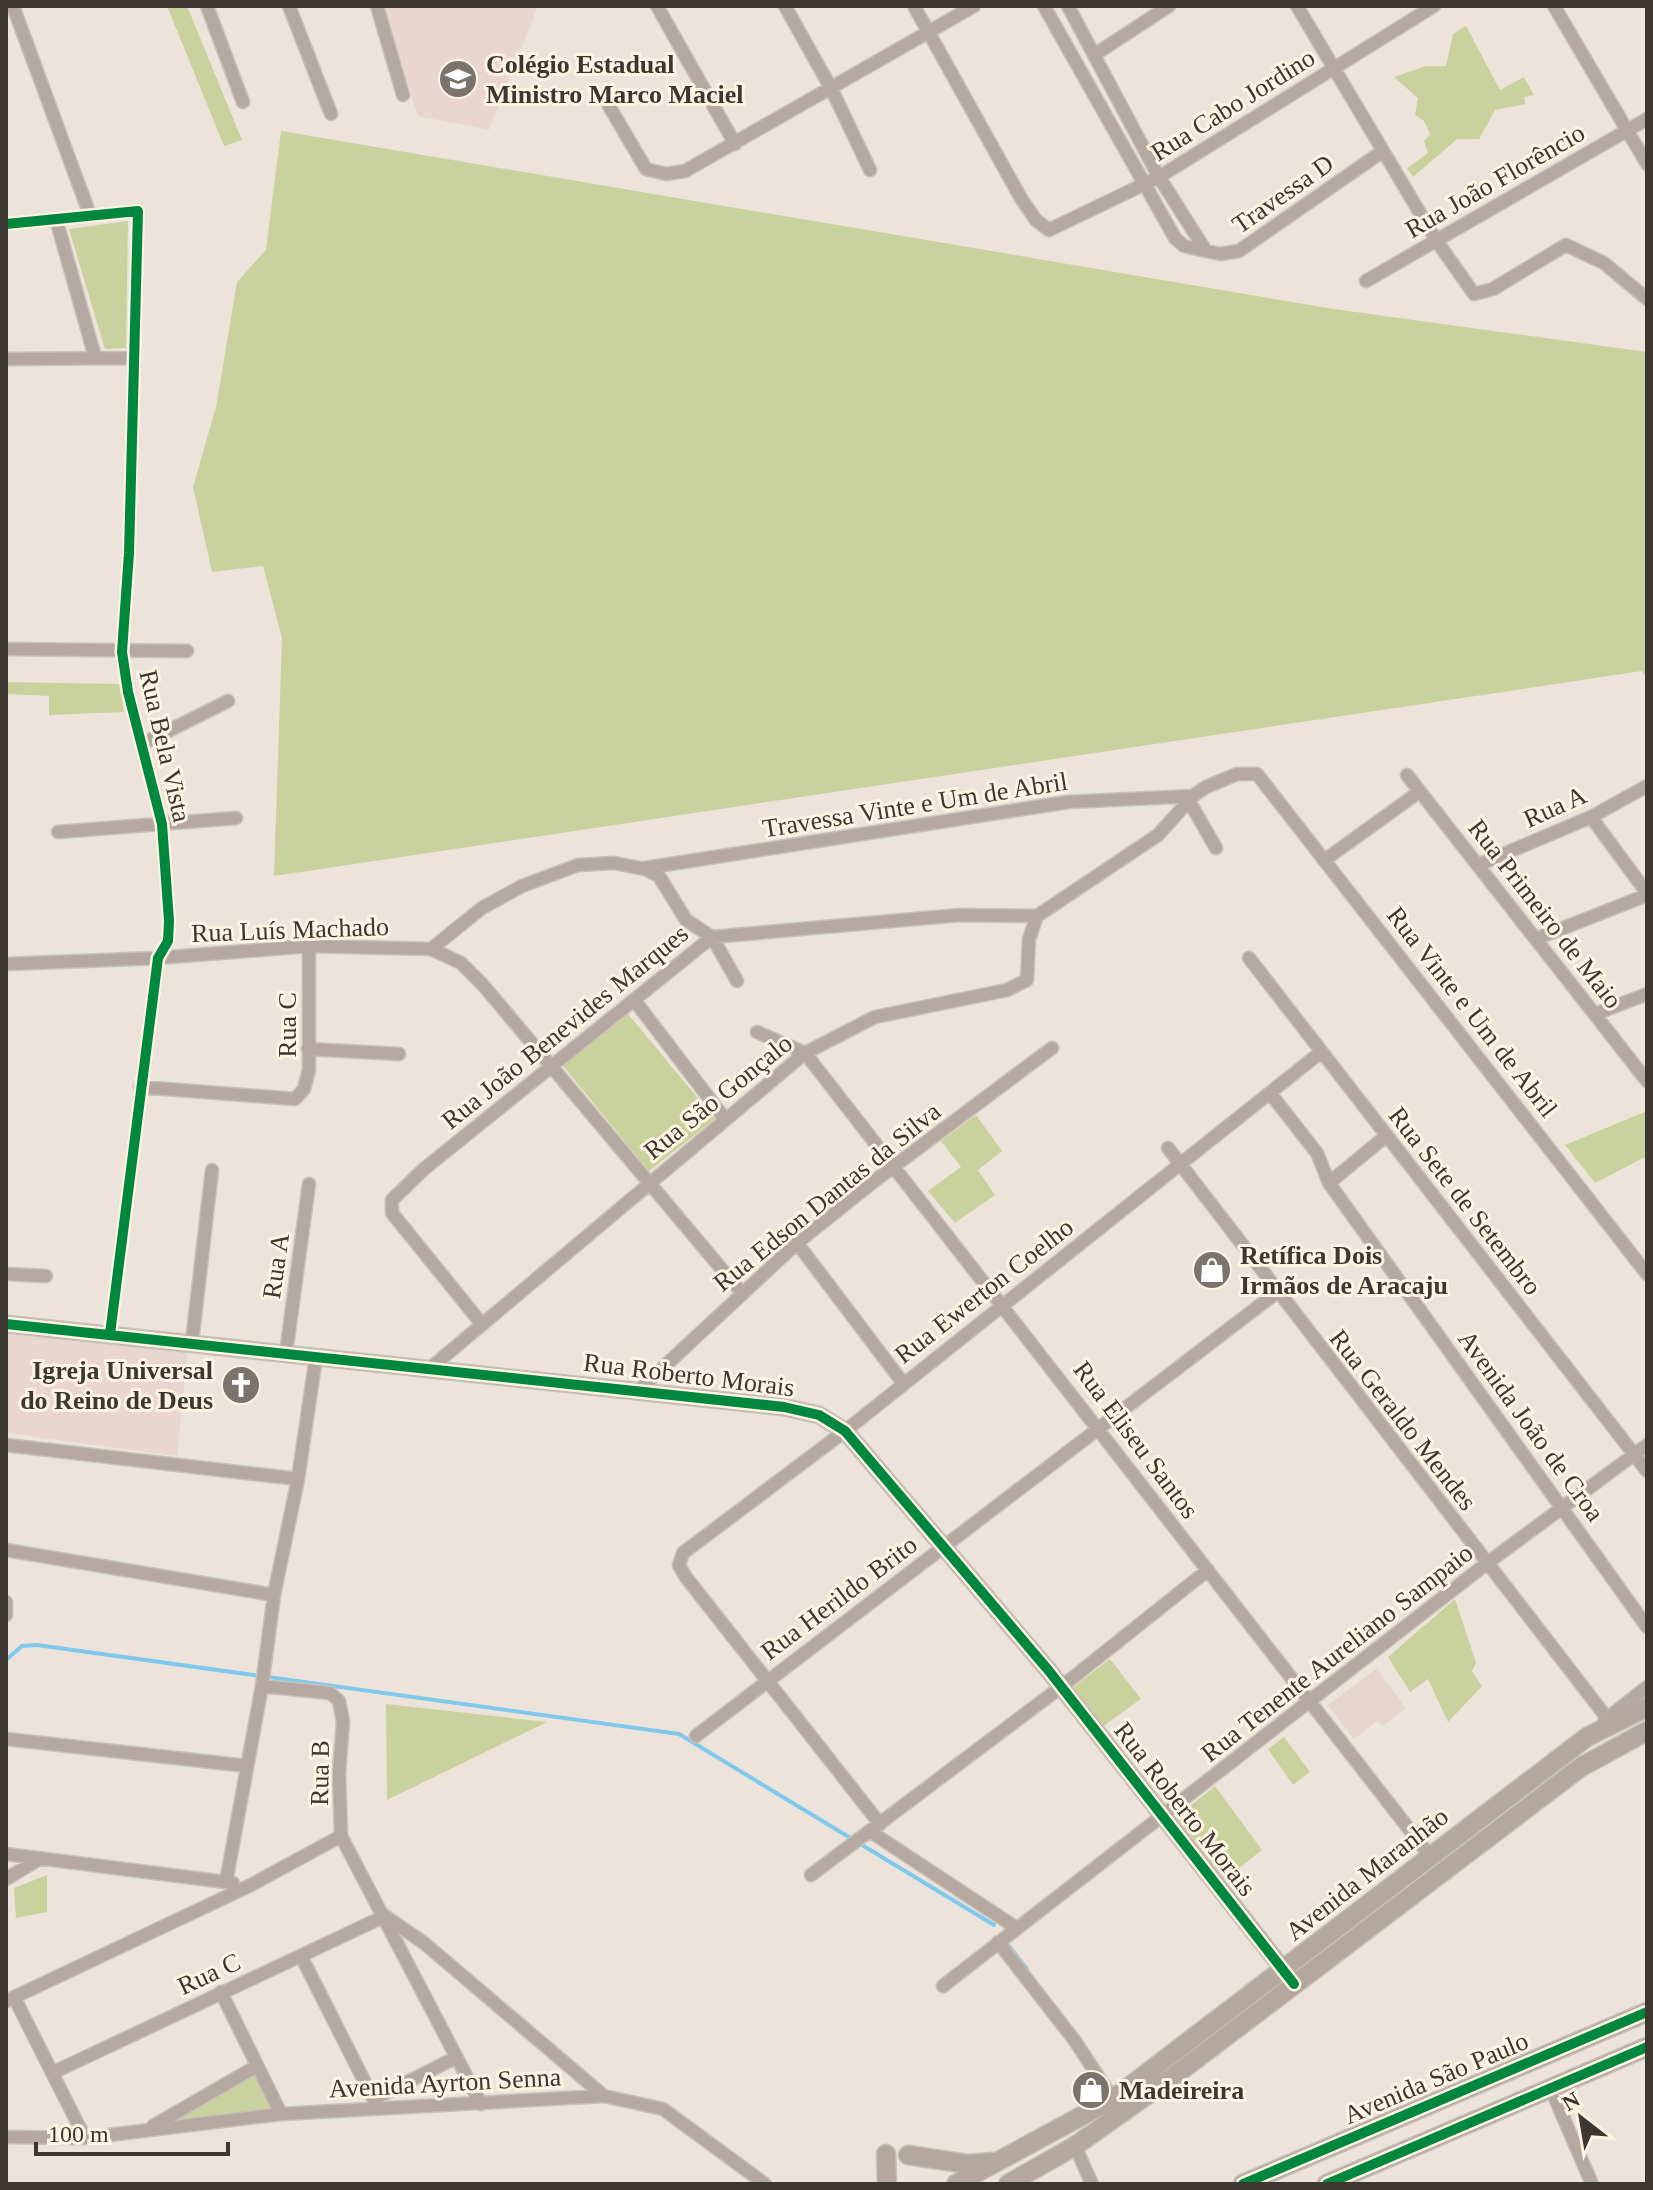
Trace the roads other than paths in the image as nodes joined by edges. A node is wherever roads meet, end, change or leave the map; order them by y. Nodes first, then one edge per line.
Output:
1 (13, 6) edge
2 (207, 6) edge
3 (289, 6) edge
4 (377, 6) edge
5 (657, 6) edge
6 (785, 6) edge
7 (914, 6) edge
8 (974, 6) edge
9 (1044, 6) edge
10 (1068, 6) edge
11 (1169, 6) edge
12 (1297, 6) edge
13 (1434, 6) edge
14 (1554, 6) edge
15 (928, 33) junction
16 (1094, 55) junction
17 (1332, 69) junction
18 (832, 90) junction
19 (403, 95) dead end
20 (243, 102) dead end
21 (609, 106) dead end
22 (331, 114) dead end
23 (1647, 119) edge
24 (1628, 129) junction
25 (735, 144) junction
26 (1383, 151) junction
27 (1647, 164) edge
28 (870, 170) dead end
29 (1159, 177) junction
30 (1143, 185) junction
31 (90, 215) junction
32 (56, 219) junction
33 (6, 224) edge
34 (1436, 240) junction
35 (1204, 248) junction
36 (1366, 281) dead end
37 (1647, 299) edge
38 (95, 357) junction
39 (133, 358) junction
40 (6, 359) edge
41 (6, 649) edge
42 (187, 651) dead end
43 (122, 652) junction
44 (228, 701) dead end
45 (144, 743) junction
46 (1407, 775) dead end
47 (1647, 786) edge
48 (1419, 792) junction
49 (1191, 798) junction
50 (1591, 817) junction
51 (236, 818) dead end
52 (162, 824) junction
53 (58, 832) dead end
54 (1216, 848) dead end
55 (1326, 859) junction
56 (1480, 864) junction
57 (645, 869) junction
58 (1647, 894) edge
59 (1037, 916) junction
60 (712, 937) junction
61 (1538, 938) junction
62 (309, 946) junction
63 (431, 949) junction
64 (158, 958) junction
65 (1249, 958) dead end
66 (6, 964) edge
67 (737, 981) dead end
68 (1647, 994) edge
69 (635, 1001) junction
70 (1595, 1014) junction
71 (757, 1032) dead end
72 (1052, 1048) dead end
73 (308, 1049) junction
74 (1321, 1052) junction
75 (805, 1053) junction
76 (399, 1054) dead end
77 (551, 1065) junction
78 (1647, 1081) edge
79 (140, 1087) junction
80 (1270, 1093) junction
81 (725, 1119) junction
82 (1386, 1136) junction
83 (1168, 1148) dead end
84 (1180, 1164) junction
85 (894, 1167) junction
86 (212, 1170) dead end
87 (647, 1183) junction
88 (1329, 1183) junction
89 (309, 1184) dead end
90 (797, 1243) junction
91 (6, 1274) edge
92 (1647, 1274) edge
93 (46, 1276) dead end
94 (741, 1292) junction
95 (1276, 1293) junction
96 (1004, 1305) junction
97 (481, 1323) junction
98 (6, 1324) edge
99 (110, 1334) junction
100 (192, 1342) junction
101 (286, 1353) junction
102 (316, 1357) junction
103 (428, 1370) junction
104 (903, 1383) junction
105 (639, 1390) junction
106 (1101, 1429) junction
107 (845, 1431) junction
108 (6, 1445) edge
109 (1647, 1445) edge
110 (1634, 1454) junction
111 (1647, 1471) edge
112 (298, 1479) junction
113 (1564, 1509) junction
114 (943, 1548) junction
115 (6, 1550) edge
116 (1486, 1564) junction
117 (1208, 1570) junction
118 (274, 1595) junction
119 (6, 1602) edge
120 (6, 1615) edge
121 (1647, 1627) edge
122 (767, 1680) junction
123 (262, 1686) junction
124 (1061, 1687) junction
125 (1647, 1687) edge
126 (1311, 1702) junction
127 (1647, 1707) edge
128 (1607, 1718) junction
129 (1647, 1731) edge
130 (696, 1736) dead end
131 (1587, 1737) junction
132 (6, 1739) edge
133 (247, 1766) junction
134 (1164, 1818) junction
135 (876, 1828) junction
136 (341, 1836) junction
137 (6, 1854) edge
138 (1430, 1856) junction
139 (39, 1859) junction
140 (811, 1875) dead end
141 (6, 1879) edge
142 (226, 1882) junction
143 (251, 1885) junction
144 (385, 1916) junction
145 (1015, 1927) junction
146 (998, 1942) junction
147 (301, 1956) junction
148 (1289, 1977) junction
149 (943, 1986) dead end
150 (221, 1992) junction
151 (10, 1999) edge
152 (1647, 2012) edge
153 (1647, 2047) edge
154 (455, 2058) junction
155 (257, 2066) junction
156 (52, 2073) junction
157 (1551, 2089) junction
158 (604, 2096) junction
159 (1113, 2099) junction
160 (376, 2104) junction
161 (481, 2104) junction
162 (281, 2114) junction
163 (147, 2129) junction
164 (6, 2137) edge
165 (85, 2138) junction
166 (1075, 2146) junction
167 (886, 2154) dead end
168 (908, 2155) dead end
169 (999, 2162) junction
170 (1337, 2182) edge
171 (765, 2184) edge
172 (887, 2184) edge
173 (956, 2184) edge
174 (1008, 2184) edge
175 (1092, 2184) edge
176 (1243, 2184) edge
177 (1592, 2184) edge

1 - 31 street
2 - 20 street
3 - 22 street
4 - 19 street
5 - 25 street
6 - 18 street
7 - 15 street
8 - 15 street
9 - 30 street
10 - 16 street
11 - 16 street
12 - 17 street
13 - 17 street, Rua Cabo Jordino
14 - 24 street
15 - 18 street
15 - 30 street, Rua Cabo Jordino
16 - 29 street
17 - 26 street
17 - 29 street, Rua Cabo Jordino
18 - 25 street
18 - 28 street
21 - 25 street
23 - 24 street, Rua João Florêncio
24 - 27 street
24 - 34 street, Rua João Florêncio
26 - 34 street
26 - 35 street, Travessa D
29 - 30 street, Rua Cabo Jordino
29 - 35 street
30 - 35 street
31 - 32 street
31 - 39 street, Rua Bela Vista
32 - 33 street
32 - 38 street
34 - 36 street, Rua João Florêncio
34 - 37 street
38 - 39 street
38 - 40 street
39 - 43 street, Rua Bela Vista
41 - 43 street
42 - 43 street
43 - 45 street, Rua Bela Vista
44 - 45 street
45 - 52 street, Rua Bela Vista
46 - 48 street, Rua Primeiro de Maio
47 - 50 street, Rua A
48 - 55 street
48 - 56 street, Rua Primeiro de Maio
49 - 54 street
49 - 55 street, Rua Vinte e Um de Abril
49 - 57 street, Travessa Vinte e Um de Abril
49 - 59 street
50 - 56 street, Rua A
50 - 58 street
51 - 52 street
52 - 53 street
52 - 64 street, Rua Bela Vista
55 - 92 street, Rua Vinte e Um de Abril
56 - 61 street, Rua Primeiro de Maio
57 - 60 street
57 - 63 street
58 - 61 street
59 - 60 street, Rua João Benevides Marques
59 - 75 street, Rua São Gonçalo
60 - 67 street
60 - 69 street, Rua João Benevides Marques
61 - 70 street, Rua Primeiro de Maio
62 - 63 street, Rua Luís Machado
62 - 64 street, Rua Luís Machado
62 - 73 street, Rua C
63 - 77 street
64 - 66 street, Rua Luís Machado
64 - 79 street, Rua Bela Vista
65 - 74 street, Rua Sete de Setembro
68 - 70 street
69 - 77 street, Rua João Benevides Marques
69 - 81 street
70 - 78 street, Rua Primeiro de Maio
71 - 75 street
72 - 85 street, Rua Edson Dantas da Silva
73 - 76 street
73 - 79 street, Rua C
74 - 80 street, Rua Ewerton Coelho
74 - 82 street, Rua Sete de Setembro
75 - 81 street, Rua São Gonçalo
75 - 85 street, Rua Eliseu Santos
77 - 87 street
77 - 97 street, Rua João Benevides Marques
79 - 99 street, Rua Bela Vista
80 - 84 street, Rua Ewerton Coelho
80 - 88 street, Avenida João de Croa
81 - 87 street, Rua São Gonçalo
82 - 88 street
82 - 110 street, Rua Sete de Setembro
83 - 84 street, Rua Geraldo Mendes
84 - 95 street, Rua Geraldo Mendes
84 - 96 street, Rua Ewerton Coelho
85 - 90 street, Rua Edson Dantas da Silva
85 - 96 street, Rua Eliseu Santos
86 - 100 street
87 - 94 street
87 - 97 street, Rua São Gonçalo
88 - 113 street, Avenida João de Croa
89 - 101 street, Rua A
90 - 94 street, Rua Edson Dantas da Silva
90 - 104 street
91 - 93 street
94 - 105 street, Rua Edson Dantas da Silva
95 - 106 street, Rua Herildo Brito
95 - 116 street, Rua Geraldo Mendes
96 - 104 street, Rua Ewerton Coelho
96 - 106 street, Rua Eliseu Santos
97 - 103 street, Rua São Gonçalo
98 - 99 street, Rua Roberto Morais
99 - 100 street, Rua Roberto Morais
100 - 101 street, Rua Roberto Morais
101 - 102 street, Rua Roberto Morais
102 - 103 street, Rua Roberto Morais
102 - 112 street
103 - 105 street, Rua Roberto Morais
104 - 107 street, Rua Ewerton Coelho
105 - 107 street, Rua Roberto Morais
106 - 114 street, Rua Herildo Brito
106 - 117 street, Rua Eliseu Santos
107 - 114 street, Rua Roberto Morais
107 - 122 street, Rua Ewerton Coelho
108 - 112 street
109 - 110 street, Rua Tenente Aureliano Sampaio
110 - 111 street, Rua Sete de Setembro
110 - 113 street, Rua Tenente Aureliano Sampaio
112 - 118 street
113 - 116 street, Rua Tenente Aureliano Sampaio
113 - 121 street, Avenida João de Croa
114 - 122 street, Rua Herildo Brito
114 - 124 street, Rua Roberto Morais
115 - 118 street
116 - 126 street, Rua Tenente Aureliano Sampaio
116 - 128 street, Rua Geraldo Mendes
117 - 124 street
117 - 126 street, Rua Eliseu Santos
118 - 123 street
119 - 120 street
122 - 130 street, Rua Herildo Brito
122 - 135 street
123 - 133 street
123 - 136 street, Rua B
124 - 134 street, Rua Roberto Morais
124 - 135 street
125 - 128 street
126 - 134 street, Rua Tenente Aureliano Sampaio
126 - 138 street, Rua Eliseu Santos
127 - 131 main road, Avenida Maranhão
128 - 131 street
129 - 148 main road, Avenida Maranhão
131 - 138 main road, Avenida Maranhão
132 - 133 street
133 - 142 street
134 - 145 street, Rua Tenente Aureliano Sampaio
134 - 148 street, Rua Roberto Morais
135 - 140 street
135 - 145 street
136 - 143 street
136 - 144 street, Rua B
137 - 139 street
138 - 148 main road, Avenida Maranhão
139 - 141 street
139 - 142 street
142 - 143 street
143 - 151 street
144 - 147 street, Rua C
144 - 154 street, Rua B
144 - 158 street
145 - 146 street, Rua Tenente Aureliano Sampaio
146 - 149 street, Rua Tenente Aureliano Sampaio
146 - 159 street
147 - 150 street, Rua C
147 - 160 street
148 - 159 main road, Avenida Maranhão
148 - 166 main road, Avenida Maranhão
150 - 155 street
150 - 156 street, Rua C
151 - 156 street
152 - 176 main road, Avenida São Paulo
153 - 157 main road
154 - 160 street
154 - 161 street, Rua B
155 - 162 street
155 - 163 street
156 - 165 street
157 - 170 main road
157 - 177 street
158 - 161 street, Avenida Ayrton Senna
158 - 171 street, Avenida Ayrton Senna
159 - 169 main road, Avenida Maranhão
160 - 161 street, Avenida Ayrton Senna
160 - 162 street, Avenida Ayrton Senna
162 - 163 street, Avenida Ayrton Senna
163 - 165 street, Avenida Ayrton Senna
164 - 165 street, Avenida Ayrton Senna
166 - 174 main road, Avenida Maranhão
166 - 175 street
167 - 172 main road
168 - 169 main road
169 - 173 main road, Avenida Maranhão

